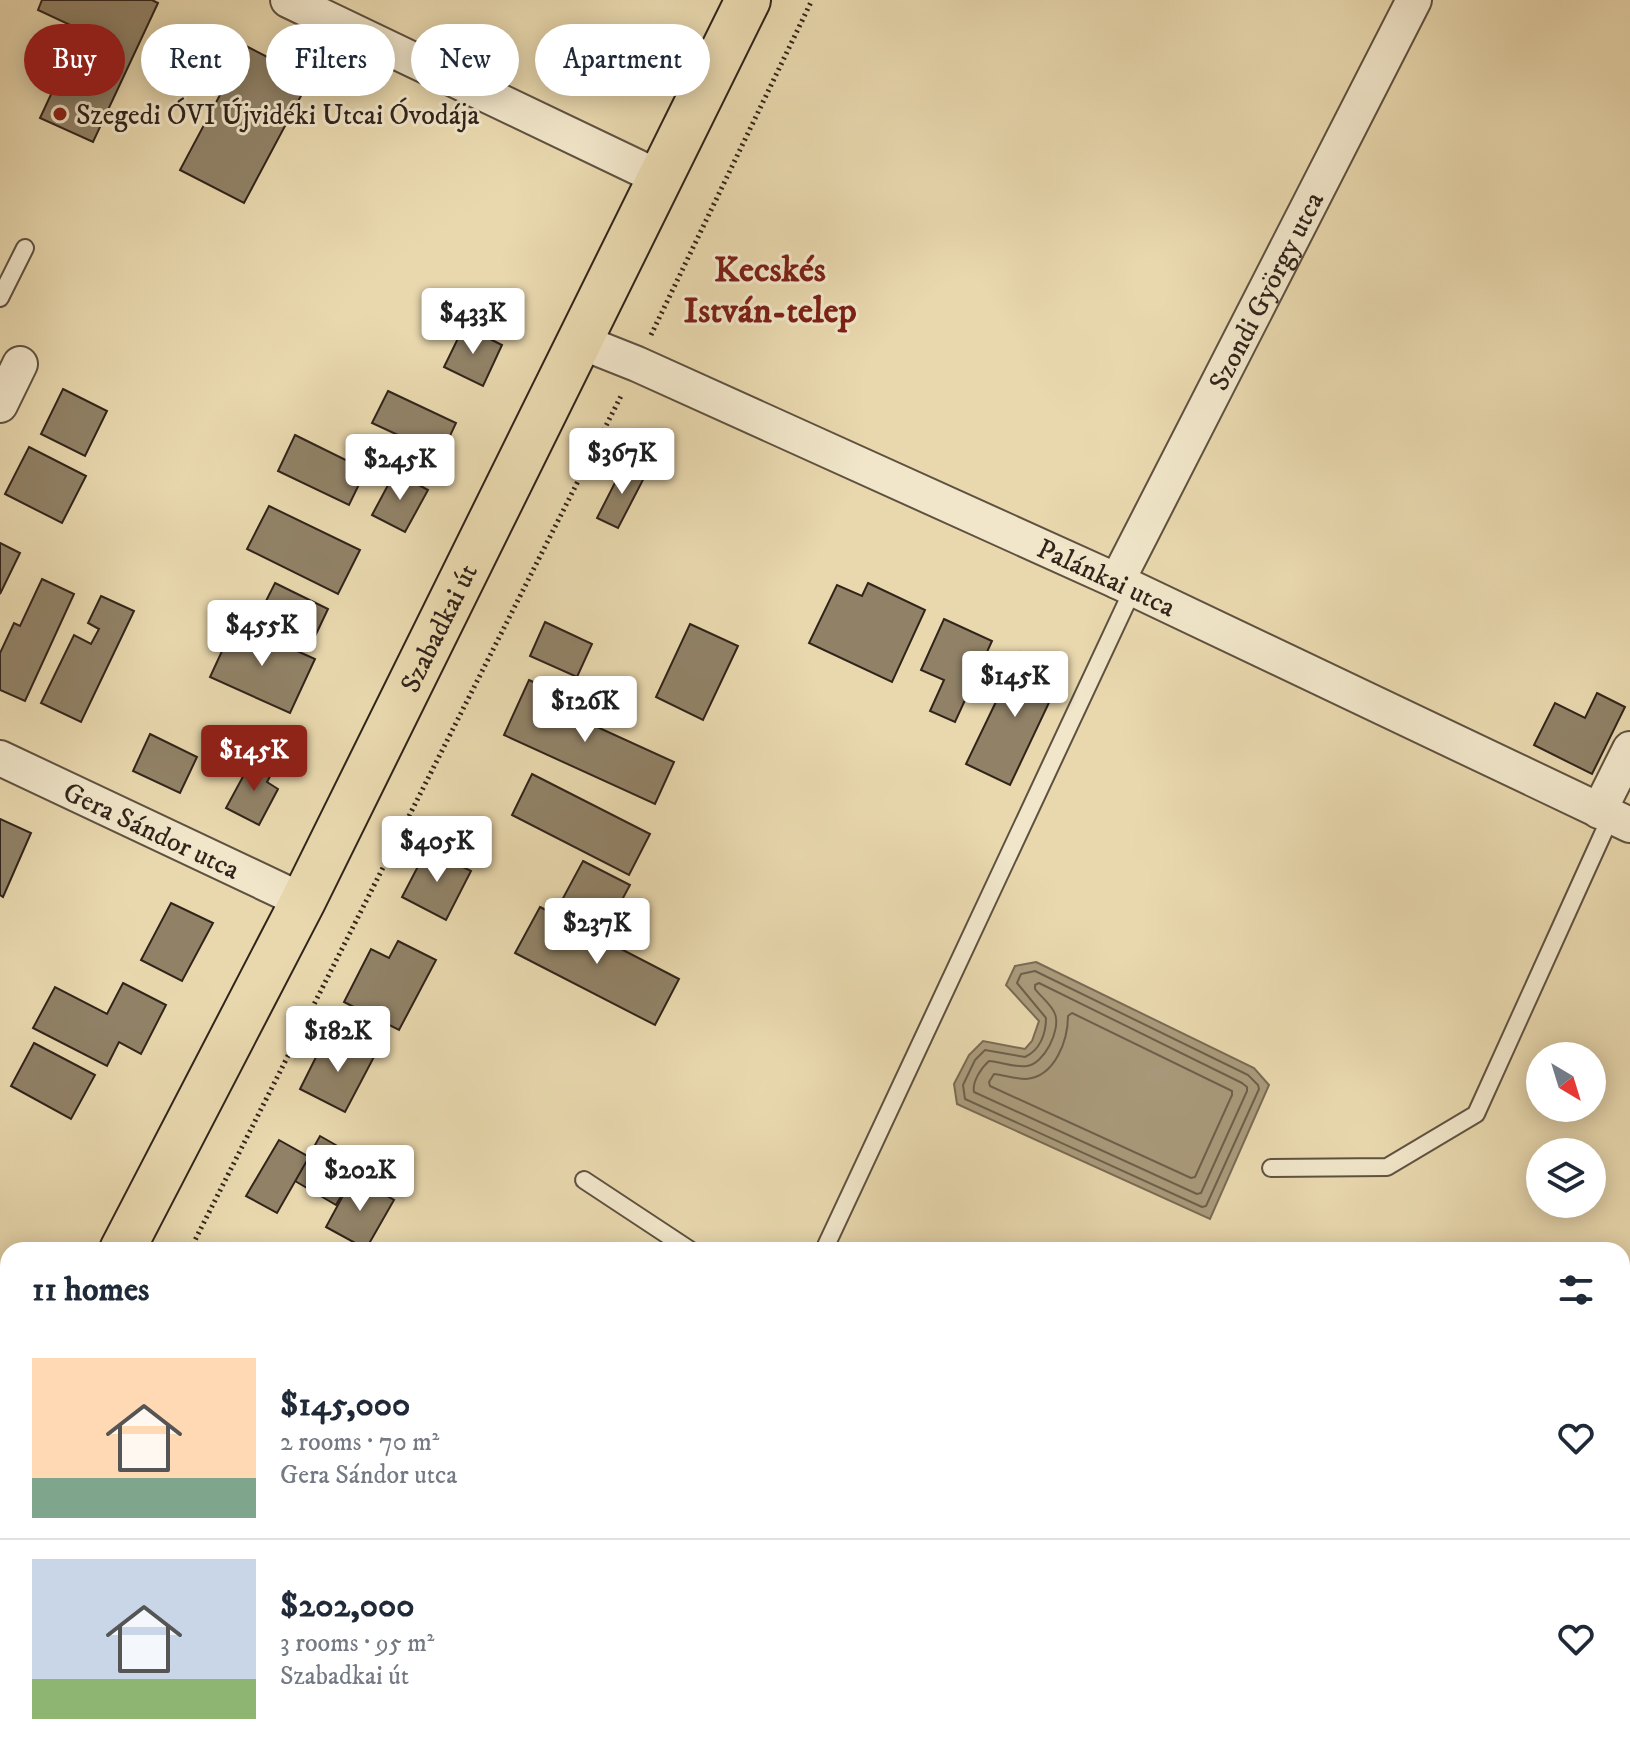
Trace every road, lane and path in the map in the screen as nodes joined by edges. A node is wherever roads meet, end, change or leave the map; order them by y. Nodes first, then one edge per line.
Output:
1 (288, 0) edge
2 (748, 0) edge
3 (812, 0) edge
4 (1414, 0) edge
5 (660, 178) junction
6 (25, 248) dead end
7 (0, 298) edge
8 (579, 341) junction
9 (20, 364) dead end
10 (637, 364) junction
11 (0, 405) edge
12 (1125, 585) junction
13 (1630, 749) edge
14 (0, 758) edge
15 (1613, 817) edge
16 (303, 901) junction
17 (1271, 1168) dead end
18 (584, 1180) dead end
19 (126, 1242) edge
20 (194, 1242) edge
21 (678, 1242) edge
22 (828, 1242) edge

1 - 5 street
2 - 5 main road, Szabadkai út
3 - 10 path
4 - 12 street, Szondi György utca
5 - 8 main road, Szabadkai út
6 - 7 lane
8 - 10 street, Palánkai utca
8 - 16 main road, Szabadkai út
9 - 11 street
10 - 12 street, Palánkai utca
10 - 20 path
12 - 15 street, Palánkai utca
12 - 22 lane
13 - 15 street
14 - 16 street, Gera Sándor utca
15 - 17 lane
16 - 19 main road, Szabadkai út
18 - 21 lane

